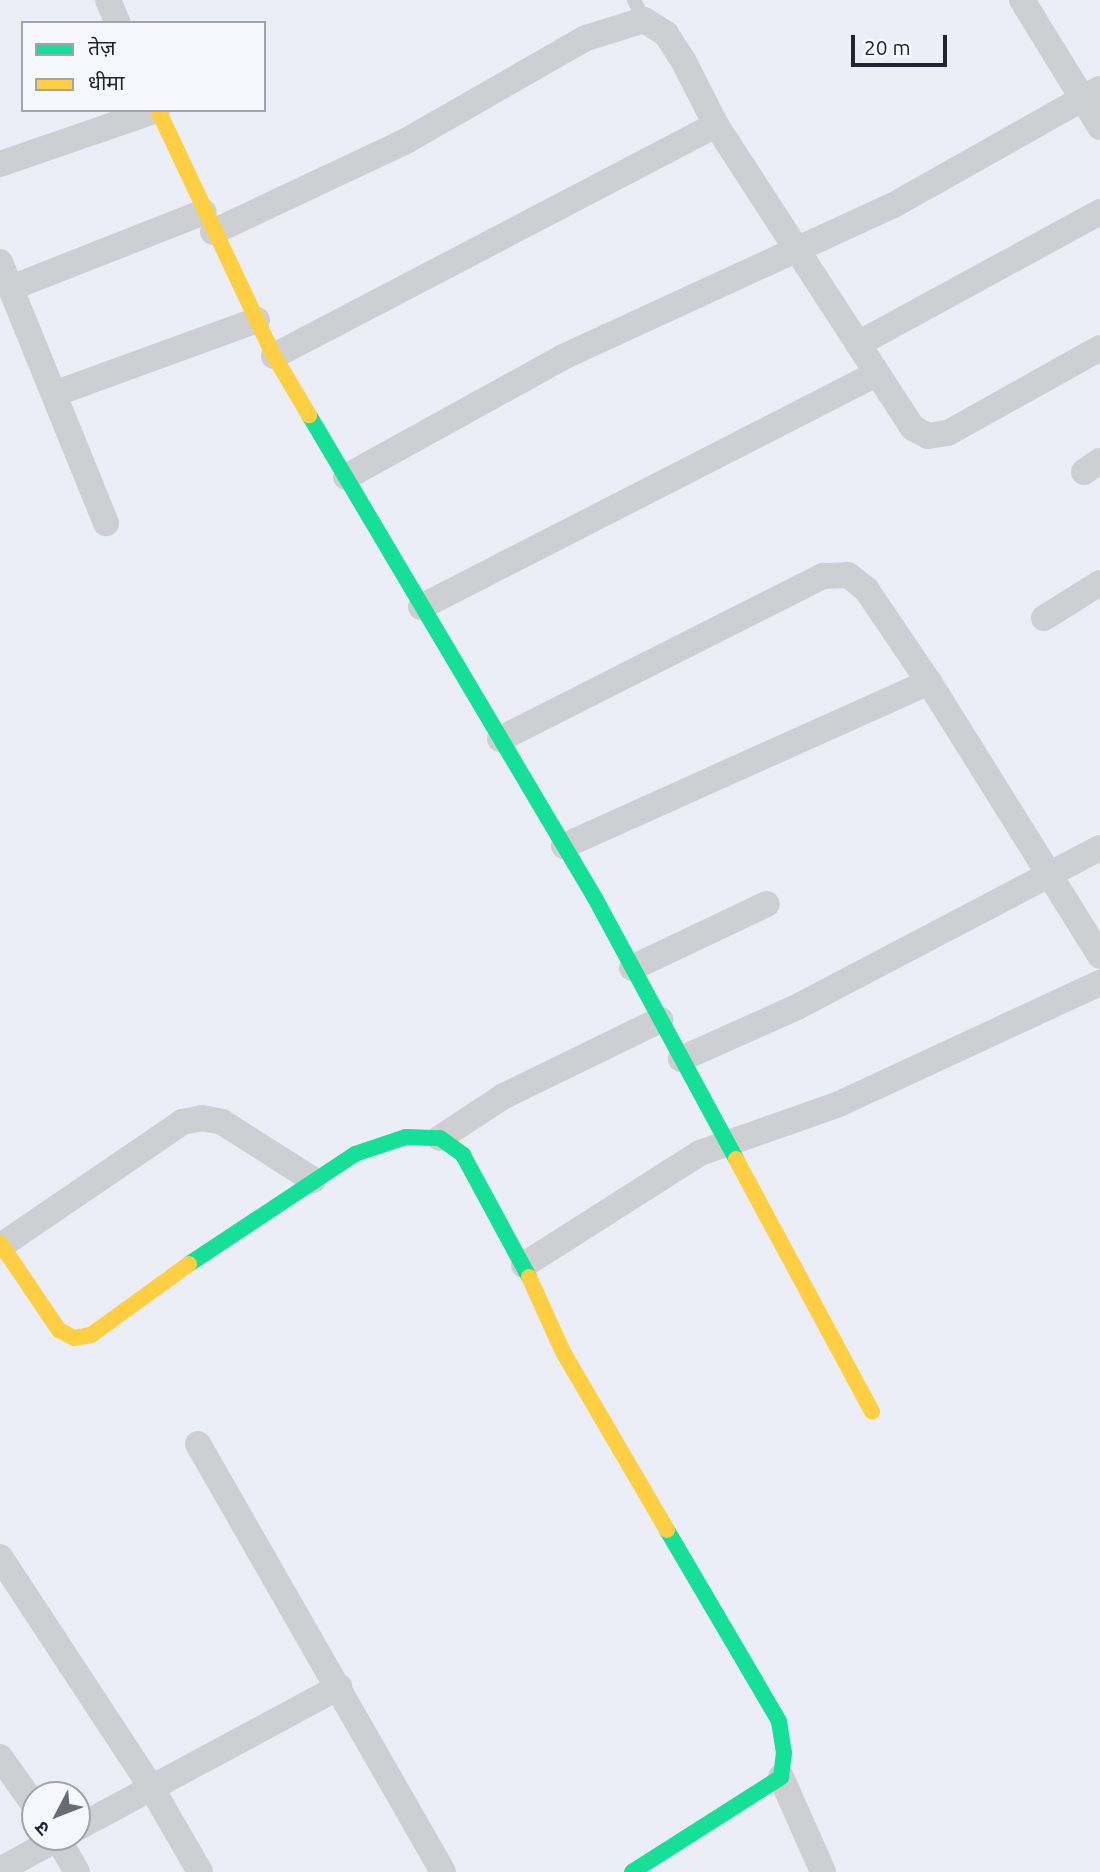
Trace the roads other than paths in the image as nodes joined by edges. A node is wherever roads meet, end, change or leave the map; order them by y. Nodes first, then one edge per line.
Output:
1 (107, 0) edge
2 (1022, 0) edge
3 (639, 10) edge
4 (117, 21) edge
5 (1091, 94) edge
6 (151, 112) edge
7 (158, 112) edge
8 (716, 125) junction
9 (1100, 127) edge
10 (0, 164) edge
11 (1100, 212) edge
12 (208, 222) junction
13 (797, 247) junction
14 (0, 262) edge
15 (11, 288) junction
16 (257, 320) junction
17 (858, 344) junction
18 (1100, 348) edge
19 (274, 356) junction
20 (876, 374) junction
21 (54, 394) junction
22 (346, 477) junction
23 (106, 523) dead end
24 (1100, 583) edge
25 (421, 607) junction
26 (1044, 618) dead end
27 (929, 682) junction
28 (500, 739) junction
29 (564, 846) junction
30 (1100, 848) edge
31 (1053, 874) junction
32 (766, 904) dead end
33 (1100, 956) edge
34 (632, 968) junction
35 (1100, 983) edge
36 (660, 1020) junction
37 (681, 1059) junction
38 (440, 1138) junction
39 (725, 1144) junction
40 (313, 1180) junction
41 (1, 1244) edge
42 (524, 1265) junction
43 (872, 1412) dead end
44 (198, 1444) dead end
45 (0, 1557) edge
46 (339, 1687) junction
47 (0, 1757) edge
48 (781, 1777) junction
49 (21, 1786) edge
50 (151, 1787) junction
51 (91, 1820) edge
52 (34, 1851) edge
53 (69, 1851) edge
54 (0, 1870) edge
55 (78, 1872) edge
56 (200, 1872) edge
57 (443, 1872) edge
58 (632, 1872) edge
59 (823, 1872) edge

1 - 4 street
2 - 5 street
3 - 8 street
3 - 12 street
5 - 9 street
5 - 13 street
6 - 10 street
7 - 12 street
8 - 13 street
8 - 19 street
11 - 17 street
12 - 15 street
12 - 16 street
13 - 17 street
13 - 22 street
14 - 15 street
15 - 21 street
16 - 19 street
16 - 21 street
17 - 20 street
18 - 20 street
19 - 22 street
20 - 25 street
21 - 23 street
22 - 25 street
24 - 26 street
25 - 28 street
27 - 28 street
27 - 29 street
27 - 31 street
28 - 29 street
29 - 34 street
30 - 31 street
31 - 33 street
31 - 37 street
32 - 34 street
34 - 36 street
35 - 39 street
36 - 37 street
36 - 38 street
37 - 39 street
38 - 40 street
38 - 42 street
39 - 42 street
39 - 43 street
40 - 41 street
40 - 41 street
42 - 48 street
44 - 46 street
45 - 50 street
46 - 50 street
46 - 57 street
47 - 49 street
48 - 58 street
48 - 59 street
50 - 51 street
50 - 56 street
52 - 54 street
53 - 55 street

